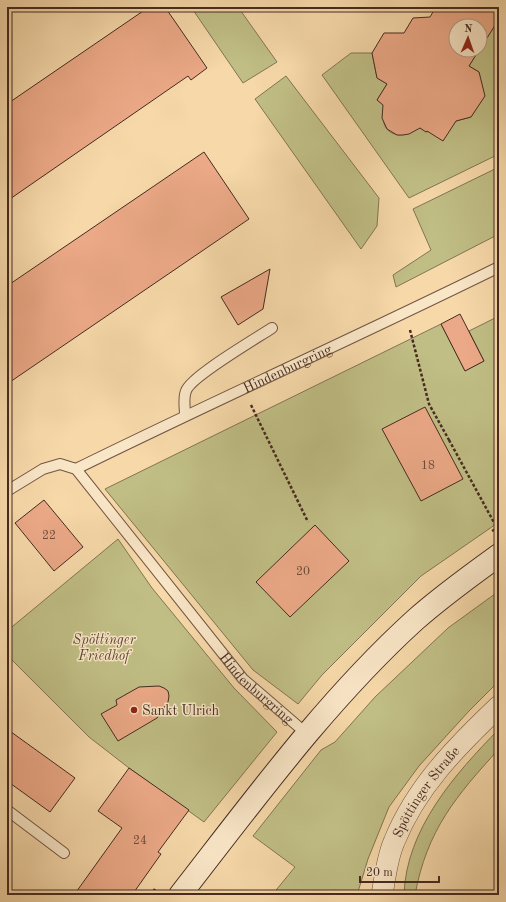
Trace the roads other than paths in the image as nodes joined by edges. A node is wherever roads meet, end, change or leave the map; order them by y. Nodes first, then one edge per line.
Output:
1 (499, 267) edge
2 (272, 328) dead end
3 (185, 415) junction
4 (76, 468) junction
5 (7, 491) edge
6 (499, 555) edge
7 (499, 706) edge
8 (307, 734) junction
9 (7, 810) edge
10 (64, 853) dead end
11 (180, 895) edge
12 (382, 895) edge

1 - 3 lane, Hindenburgring
2 - 3 lane
3 - 4 lane, Hindenburgring
4 - 5 lane
4 - 8 lane, Hindenburgring
6 - 8 main road, Hindenburgring
7 - 12 street, Spöttinger Straße
8 - 11 main road, Hindenburgring
9 - 10 lane

